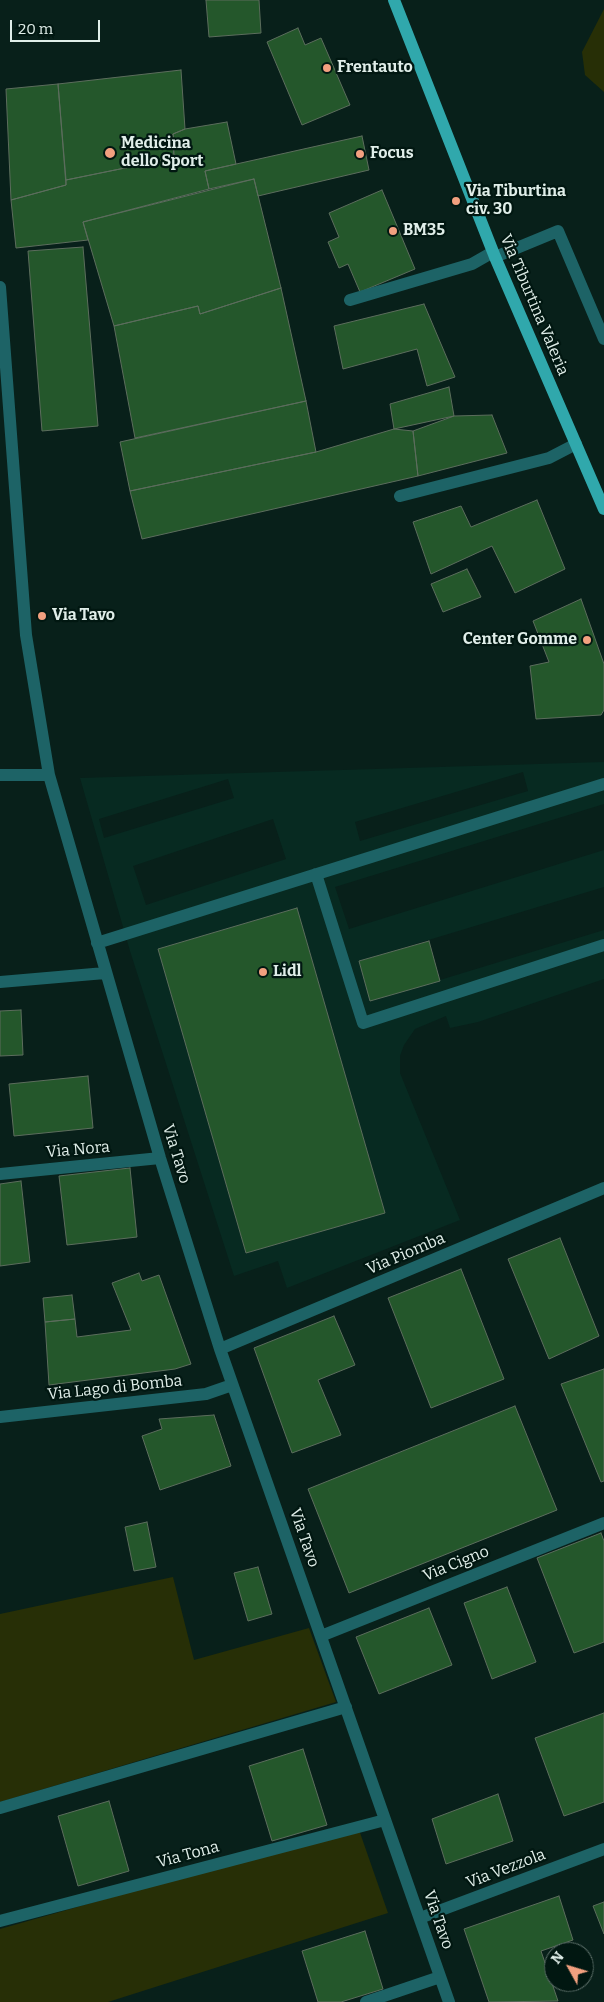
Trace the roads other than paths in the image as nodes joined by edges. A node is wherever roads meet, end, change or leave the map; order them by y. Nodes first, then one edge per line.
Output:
1 (394, 0) edge
2 (494, 255) junction
3 (0, 287) edge
4 (350, 300) dead end
5 (604, 339) edge
6 (576, 444) junction
7 (400, 496) dead end
8 (604, 509) edge
9 (0, 775) edge
10 (49, 775) junction
11 (604, 784) edge
12 (316, 874) junction
13 (97, 943) junction
14 (604, 944) edge
15 (105, 973) junction
16 (0, 982) edge
17 (160, 1158) junction
18 (0, 1174) edge
19 (604, 1188) edge
20 (220, 1349) junction
21 (232, 1385) junction
22 (0, 1417) edge
23 (604, 1523) edge
24 (321, 1636) junction
25 (346, 1707) junction
26 (0, 1808) edge
27 (385, 1820) junction
28 (604, 1849) edge
29 (420, 1918) junction
30 (0, 1921) edge
31 (440, 1977) junction
32 (366, 2002) edge
33 (449, 2002) edge

1 - 2 main road, Via Tiburtina Valeria
2 - 4 street
2 - 5 street
2 - 6 main road, Via Tiburtina Valeria
3 - 10 street, Via Tavo
6 - 7 street
6 - 8 main road, Via Tiburtina Valeria
9 - 10 street
10 - 13 street, Via Tavo
11 - 12 street
12 - 13 street
12 - 14 street
13 - 15 street, Via Tavo
15 - 16 street
15 - 17 street, Via Tavo
17 - 18 street, Via Nora
17 - 20 street, Via Tavo
19 - 20 street, Via Piomba
20 - 21 street, Via Tavo
21 - 22 street, Via Lago di Bomba
21 - 24 street, Via Tavo
23 - 24 street, Via Cigno
24 - 25 street, Via Tavo
25 - 26 street
25 - 27 street, Via Tavo
27 - 29 street, Via Tavo
27 - 30 street, Via Tona
28 - 29 street, Via Vezzola
29 - 31 street, Via Tavo
31 - 32 street
31 - 33 street, Via Tavo

